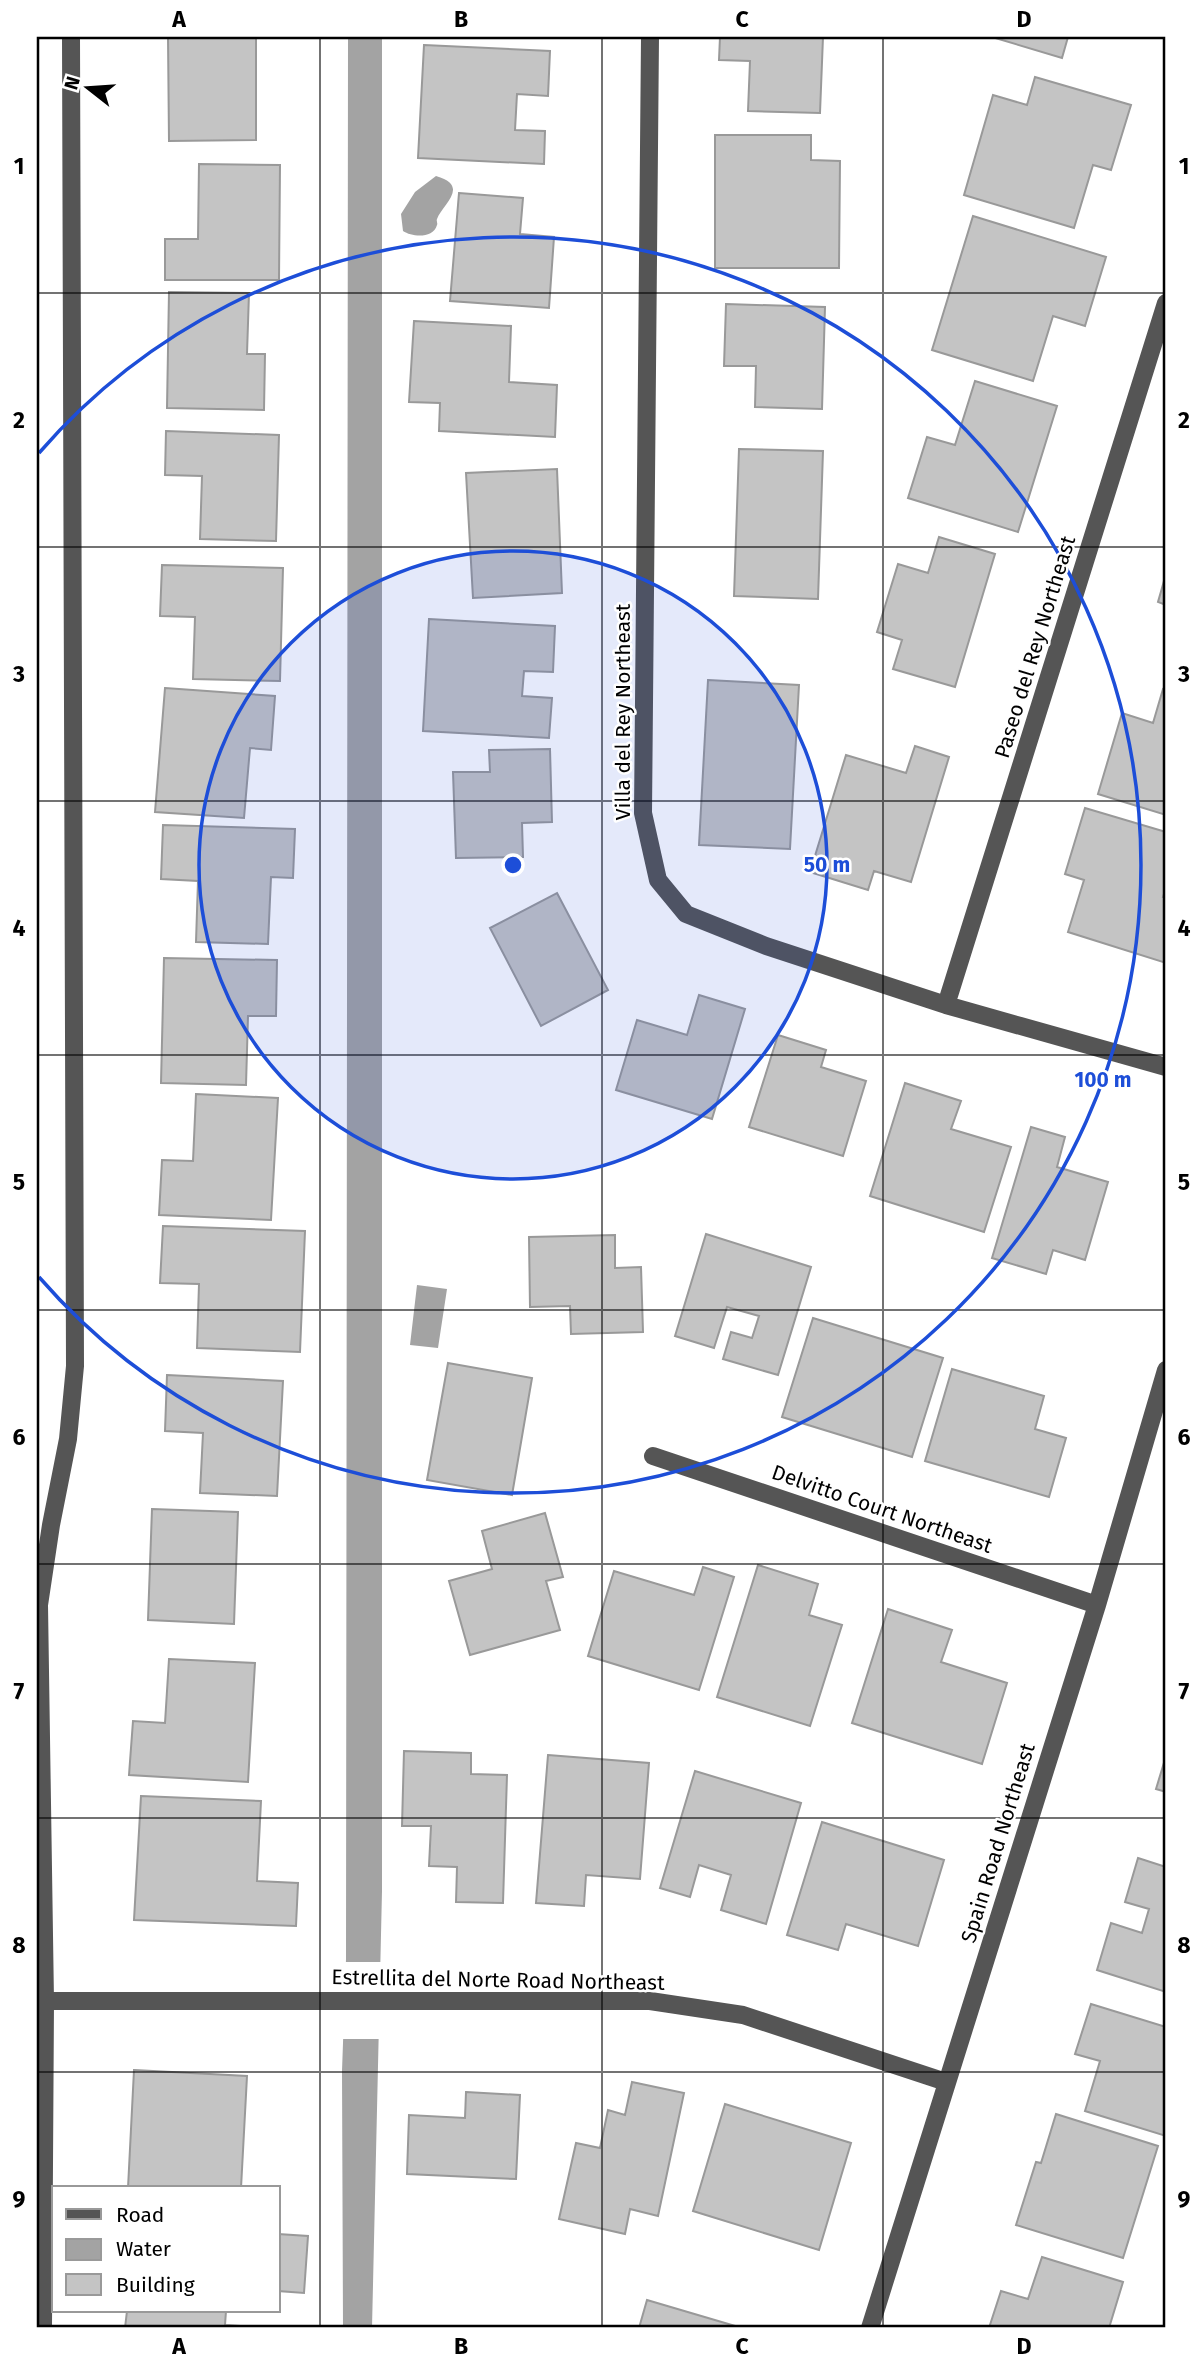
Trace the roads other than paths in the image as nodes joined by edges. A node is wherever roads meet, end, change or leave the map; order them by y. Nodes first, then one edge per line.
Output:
1 (71, 37) edge
2 (650, 37) edge
3 (1166, 303) edge
4 (946, 1005) junction
5 (1166, 1067) edge
6 (1166, 1370) edge
7 (653, 1456) dead end
8 (1097, 1605) junction
9 (41, 2001) edge
10 (946, 2082) junction
11 (43, 2328) edge
12 (870, 2328) edge

1 - 9 street
2 - 4 street, Villa del Rey Northeast
3 - 4 street, Paseo del Rey Northeast
4 - 5 street, Villa del Rey Northeast
6 - 8 street, Spain Road Northeast
7 - 8 street, Delvitto Court Northeast
8 - 10 street, Spain Road Northeast
9 - 10 street, Estrellita del Norte Road Northeast
9 - 11 street
10 - 12 street, Spain Road Northeast

